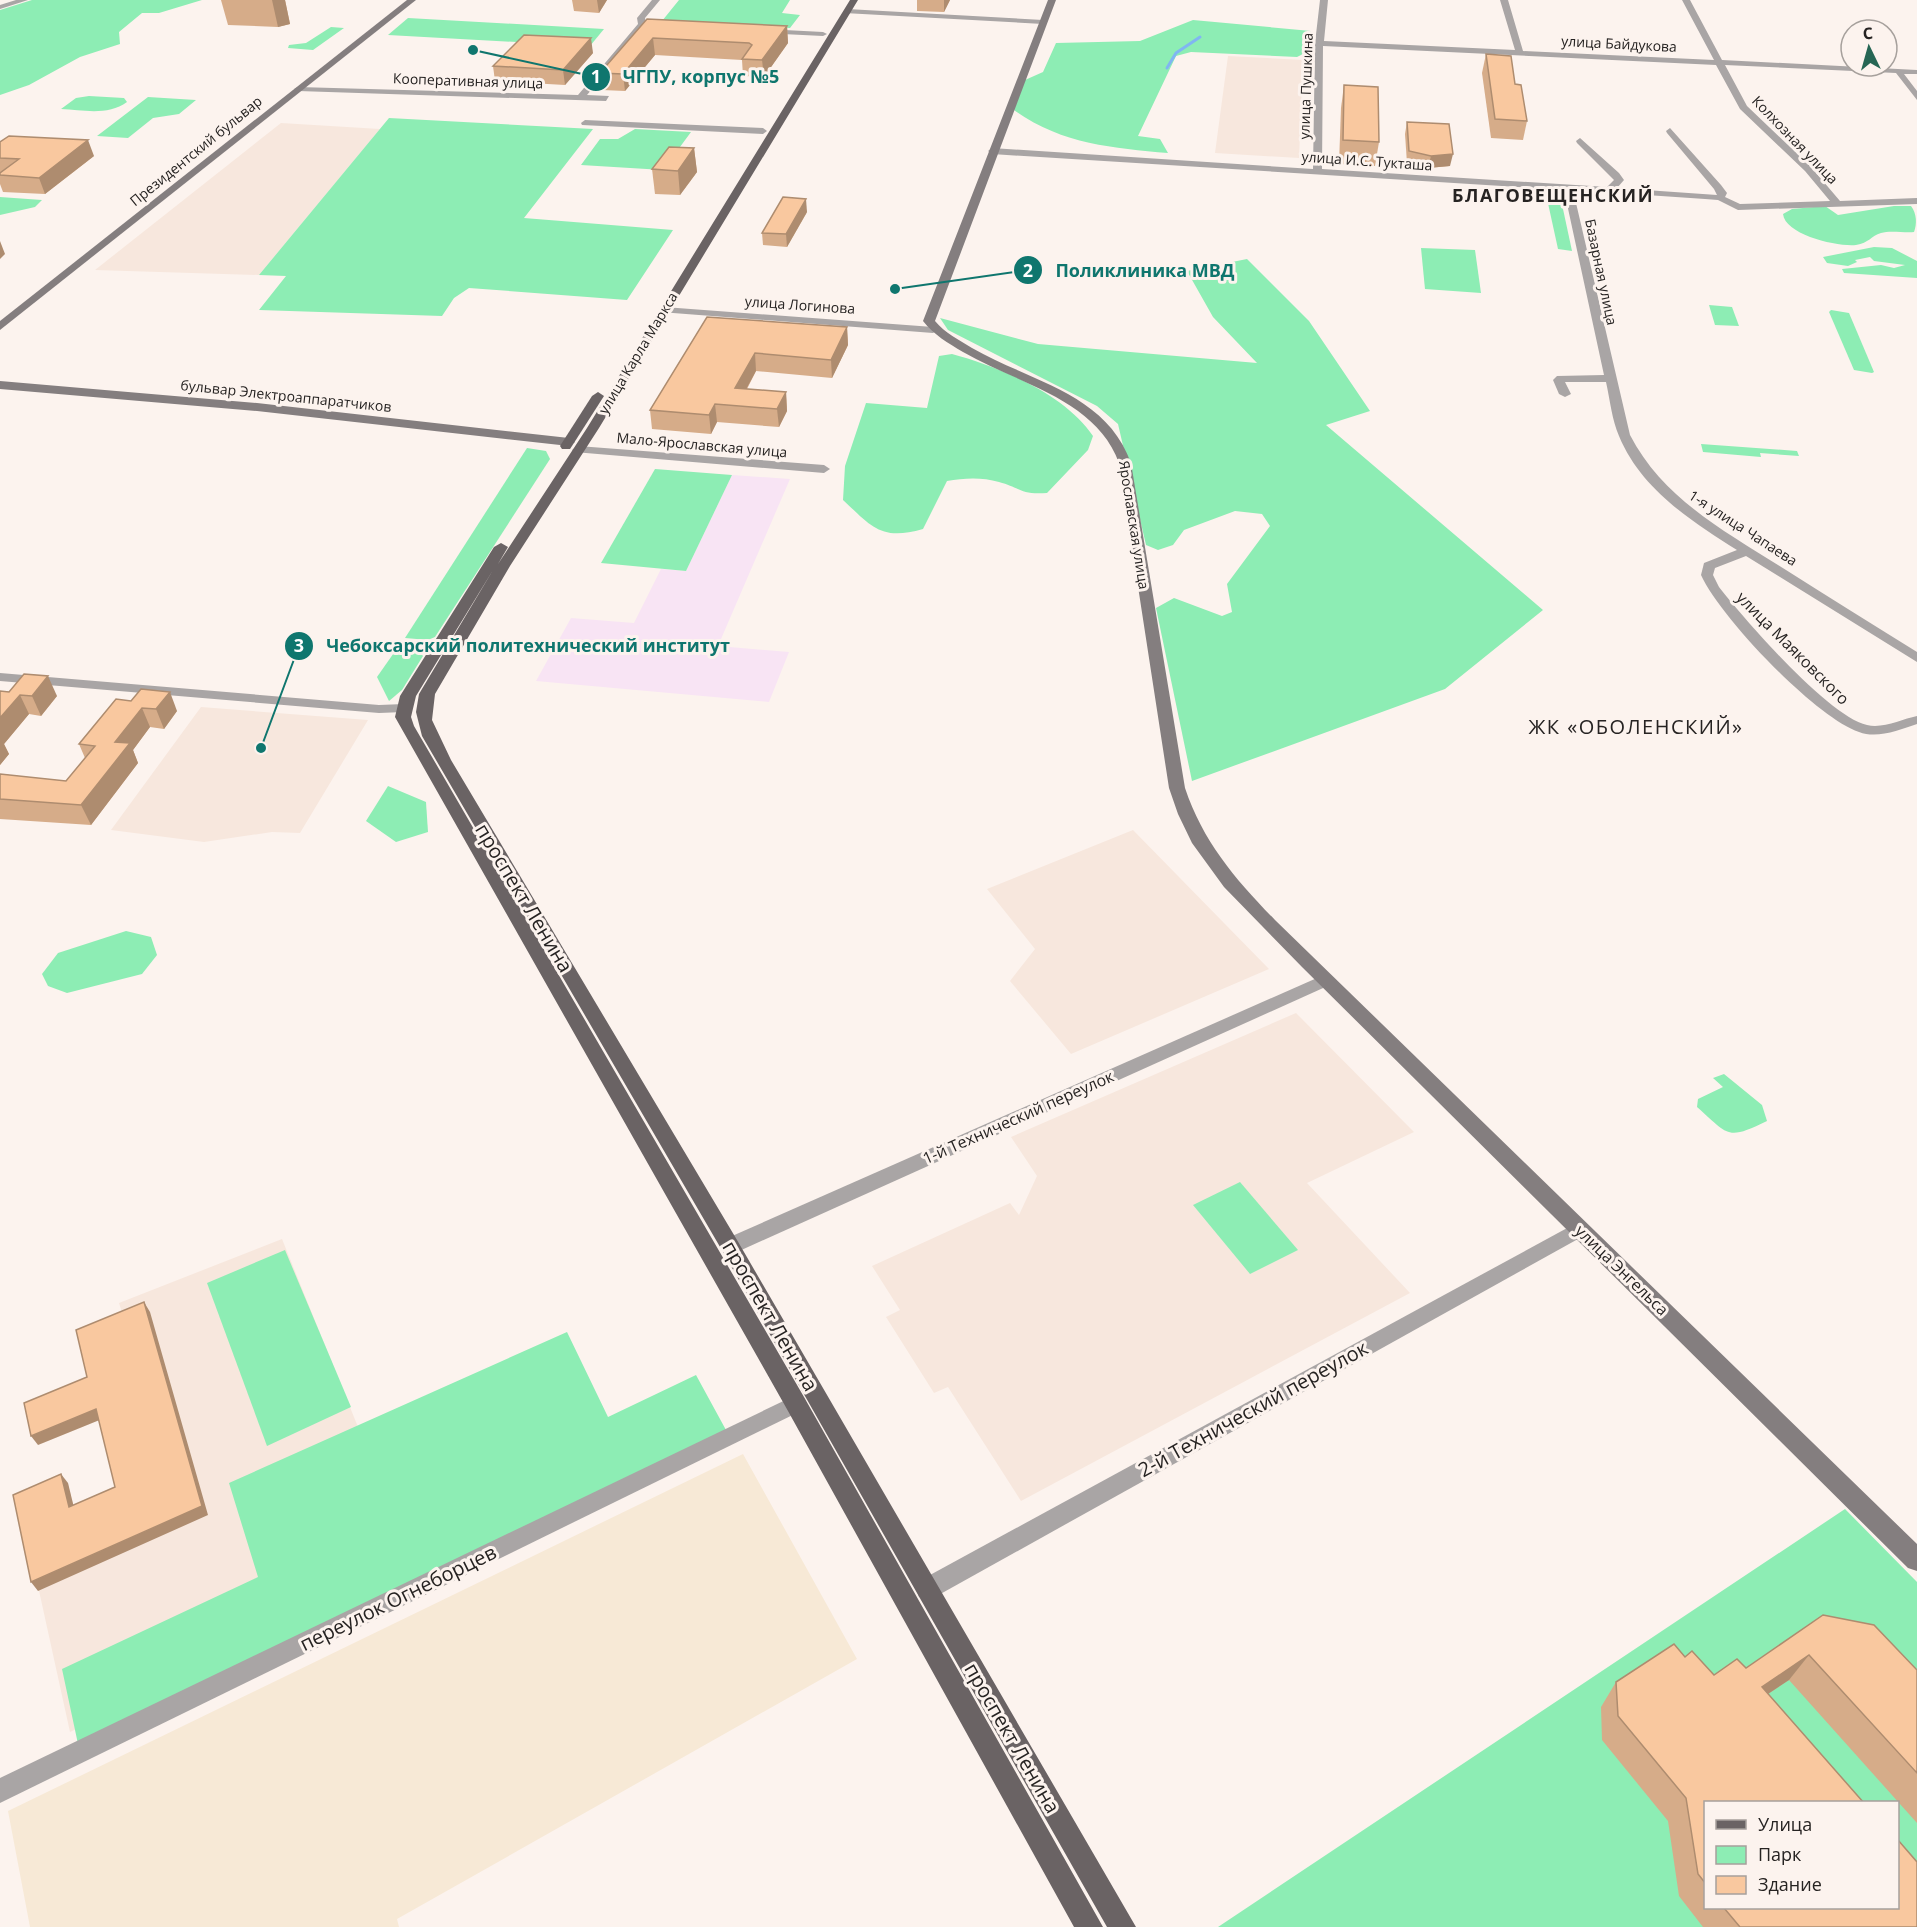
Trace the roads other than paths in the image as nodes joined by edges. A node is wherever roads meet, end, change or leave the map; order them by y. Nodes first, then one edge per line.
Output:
1 (24, 0) edge
2 (656, 0) edge
3 (846, 0) edge
4 (854, 0) edge
5 (1052, 0) edge
6 (1324, 0) edge
7 (1504, 0) edge
8 (1686, 0) edge
9 (405, 2) edge
10 (0, 7) edge
11 (847, 11) junction
12 (1043, 22) junction
13 (642, 24) junction
14 (653, 25) edge
15 (752, 30) edge
16 (823, 34) junction
17 (1319, 43) junction
18 (1520, 53) junction
19 (1718, 62) junction
20 (1839, 68) edge
21 (1899, 71) edge
22 (1899, 72) edge
23 (1917, 72) edge
24 (293, 88) junction
25 (1917, 97) edge
26 (580, 98) junction
27 (271, 106) junction
28 (599, 106) dead end
29 (592, 115) dead end
30 (768, 131) junction
31 (1670, 131) dead end
32 (1580, 141) dead end
33 (992, 151) junction
34 (1317, 172) junction
35 (1568, 187) junction
36 (1609, 190) junction
37 (1720, 198) junction
38 (1917, 201) edge
39 (1836, 202) junction
40 (1738, 207) joint
41 (658, 310) junction
42 (0, 317) edge
43 (0, 327) edge
44 (933, 330) junction
45 (1610, 376) junction
46 (0, 385) edge
47 (0, 391) edge
48 (1565, 394) dead end
49 (571, 447) junction
50 (824, 469) dead end
51 (1747, 551) junction
52 (1917, 658) edge
53 (0, 677) edge
54 (413, 707) junction
55 (1917, 720) edge
56 (1326, 980) junction
57 (1580, 1229) junction
58 (717, 1244) junction
59 (806, 1400) junction
60 (1917, 1560) edge
61 (917, 1595) junction
62 (942, 1639) junction
63 (0, 1791) edge
64 (1089, 1927) edge
65 (1122, 1927) edge

1 - 10 street
2 - 13 street
3 - 16 main road, улица Карла Маркса
4 - 11 main road, улица Карла Маркса
5 - 12 street
6 - 17 street, улица Пушкина
7 - 18 street
8 - 19 street, Колхозная улица
9 - 24 street, Президентский бульвар
11 - 12 street
11 - 30 main road, улица Карла Маркса
12 - 33 street
13 - 14 street
13 - 26 street
15 - 16 street
16 - 30 main road, улица Карла Маркса
17 - 18 street, улица Байдукова
17 - 34 street, улица Пушкина
18 - 19 street, улица Байдукова
19 - 20 street, улица Байдукова
19 - 39 street, Колхозная улица
21 - 23 street, улица Байдукова
22 - 25 street
24 - 26 street, Кооперативная улица
24 - 27 street, Президентский бульвар
26 - 28 street, Кооперативная улица
27 - 42 street, Президентский бульвар
27 - 43 street, Президентский бульвар
29 - 30 street
30 - 41 main road, улица Карла Маркса
31 - 37 street
32 - 36 street
33 - 34 street, улица И.С. Тукташа
33 - 44 street
34 - 35 street, улица И.С. Тукташа
35 - 36 street, улица И.С. Тукташа
35 - 45 street, Базарная улица
36 - 37 street, улица И.С. Тукташа
37 - 40 street, улица И.С. Тукташа
38 - 39 street, Колхозная улица
39 - 40 street, Колхозная улица
41 - 44 street, улица Логинова
41 - 49 main road, улица Карла Маркса
44 - 56 street, Ярославская улица
45 - 48 street
45 - 51 street, 1-я улица Чапаева
46 - 49 street, бульвар Электроаппаратчиков
47 - 49 street, бульвар Электроаппаратчиков
49 - 50 street, Мало-Ярославская улица
49 - 54 main road, улица Карла Маркса
51 - 52 street, 1-я улица Чапаева
51 - 55 street, улица Маяковского
53 - 54 street
54 - 58 main road, проспект Ленина
56 - 57 street, улица Энгельса
56 - 58 street, 1-й Технический переулок
57 - 60 street, улица Энгельса
57 - 61 street, 2-й Технический переулок
58 - 59 main road, проспект Ленина
59 - 61 main road, проспект Ленина
59 - 63 street, переулок Огнеборцев
61 - 62 main road, проспект Ленина
62 - 64 main road, проспект Ленина
62 - 65 main road, проспект Ленина

